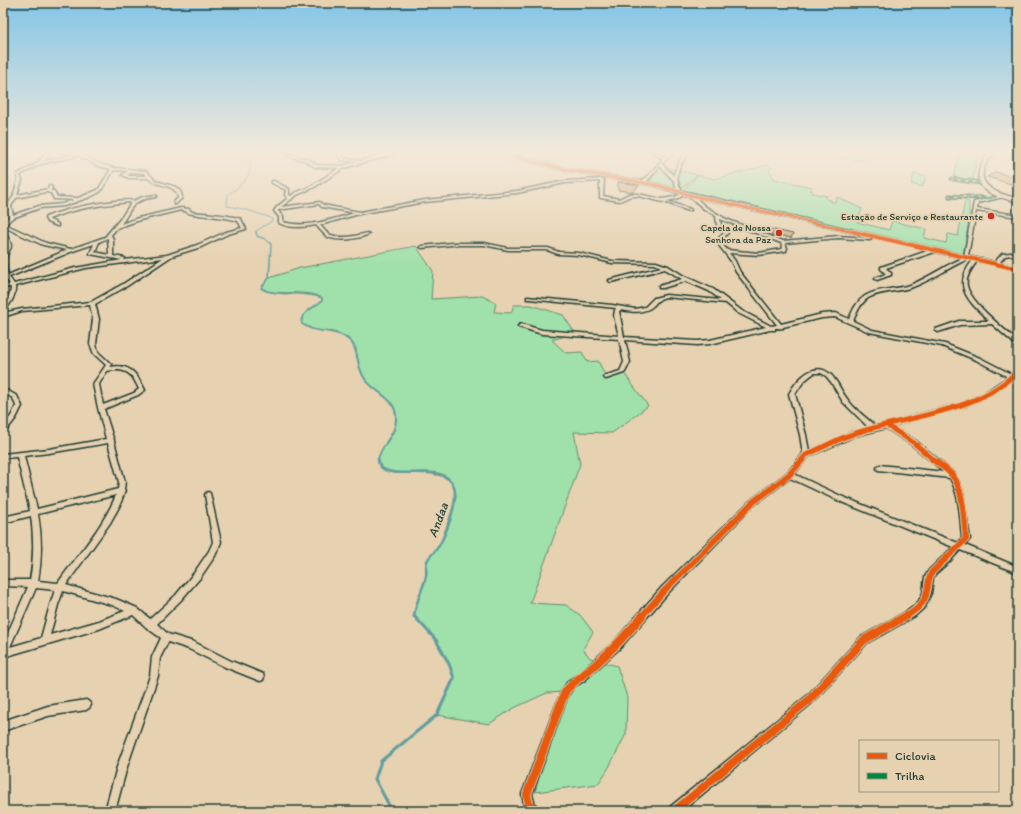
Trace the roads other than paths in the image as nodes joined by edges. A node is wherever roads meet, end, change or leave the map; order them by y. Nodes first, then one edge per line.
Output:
1 (17, 190) edge
2 (50, 190) edge
3 (100, 190) edge
4 (178, 190) edge
5 (287, 190) edge
6 (304, 190) edge
7 (527, 190) edge
8 (601, 190) edge
9 (672, 190) edge
10 (680, 190) edge
11 (988, 190) edge
12 (46, 191) junction
13 (683, 193) junction
14 (690, 195) junction
15 (89, 196) junction
16 (155, 196) dead end
17 (950, 196) dead end
18 (1003, 196) junction
19 (15, 197) junction
20 (290, 198) junction
21 (996, 198) junction
22 (81, 199) junction
23 (661, 200) junction
24 (1018, 200) edge
25 (133, 203) junction
26 (175, 203) dead end
27 (90, 206) junction
28 (50, 207) junction
29 (277, 209) junction
30 (689, 210) dead end
31 (974, 210) junction
32 (61, 212) junction
33 (360, 213) junction
34 (718, 216) junction
35 (1018, 216) edge
36 (11, 217) junction
37 (57, 225) dead end
38 (318, 225) junction
39 (4, 226) edge
40 (114, 228) junction
41 (16, 231) junction
42 (367, 234) dead end
43 (5, 235) junction
44 (109, 235) junction
45 (884, 239) junction
46 (97, 241) junction
47 (783, 242) junction
48 (422, 247) dead end
49 (71, 250) junction
50 (726, 251) junction
51 (933, 251) junction
52 (4, 253) edge
53 (1018, 253) edge
54 (170, 255) junction
55 (111, 257) junction
56 (966, 258) junction
57 (3, 259) edge
58 (976, 260) junction
59 (130, 261) junction
60 (996, 264) junction
61 (666, 267) junction
62 (1018, 269) edge
63 (6, 277) junction
64 (687, 279) junction
65 (877, 279) dead end
66 (610, 281) dead end
67 (13, 286) junction
68 (3, 287) edge
69 (661, 287) dead end
70 (529, 298) dead end
71 (10, 300) junction
72 (726, 302) junction
73 (92, 303) junction
74 (3, 308) edge
75 (620, 308) junction
76 (22, 310) junction
77 (3, 315) edge
78 (851, 320) junction
79 (993, 322) junction
80 (521, 326) dead end
81 (781, 327) junction
82 (772, 329) junction
83 (938, 330) dead end
84 (622, 339) junction
85 (1018, 344) edge
86 (106, 370) junction
87 (1018, 370) edge
88 (606, 377) dead end
89 (1012, 377) junction
90 (1018, 383) edge
91 (3, 390) edge
92 (100, 408) junction
93 (888, 426) junction
94 (874, 429) junction
95 (3, 430) edge
96 (110, 440) junction
97 (20, 454) junction
98 (806, 455) junction
99 (3, 456) edge
100 (880, 468) dead end
101 (789, 475) junction
102 (952, 475) junction
103 (122, 491) junction
104 (208, 495) dead end
105 (35, 513) junction
106 (3, 520) edge
107 (960, 546) junction
108 (1018, 570) edge
109 (3, 583) edge
110 (33, 584) junction
111 (60, 587) junction
112 (134, 611) junction
113 (150, 625) junction
114 (166, 637) junction
115 (44, 641) junction
116 (3, 654) edge
117 (260, 677) dead end
118 (86, 705) dead end
119 (3, 726) edge
120 (110, 811) edge
121 (534, 811) edge
122 (674, 811) edge

1 - 19 street
2 - 12 street
3 - 15 street
4 - 26 street
5 - 20 street
6 - 20 street
7 - 33 street
8 - 23 street
9 - 13 street
10 - 13 street
11 - 18 main road
12 - 19 street
12 - 22 street
13 - 14 street
13 - 23 street
14 - 34 street
14 - 45 street
15 - 22 street
15 - 27 street
16 - 25 street
17 - 21 street
18 - 21 street
18 - 24 main road
19 - 36 street
20 - 29 street
21 - 31 street
22 - 28 street
23 - 30 street
25 - 27 street
25 - 40 street
27 - 32 street
28 - 32 street
28 - 36 street
29 - 33 street
29 - 38 street
31 - 35 street
31 - 56 street
32 - 37 street
33 - 38 street
34 - 47 street
34 - 50 street
36 - 39 street
38 - 42 street
39 - 41 street
39 - 43 street
40 - 44 street
40 - 54 street
41 - 43 street
41 - 49 street
43 - 52 street
44 - 46 street
44 - 55 street
45 - 47 street
45 - 51 street
46 - 49 street
46 - 55 street
47 - 50 street
48 - 61 street
49 - 63 street
50 - 81 street
51 - 56 street
51 - 65 street
52 - 57 street
53 - 60 street
54 - 59 street
54 - 73 street
55 - 59 street
56 - 58 street
56 - 78 street
57 - 63 street
58 - 60 street
58 - 79 street
59 - 67 street
60 - 62 street
61 - 64 street
61 - 66 street
63 - 67 street
64 - 69 street
64 - 72 street
67 - 68 street
67 - 71 street
70 - 75 street
71 - 74 street
71 - 76 street
72 - 75 street
72 - 82 street
73 - 76 street
73 - 86 street
75 - 84 street
76 - 77 street
78 - 81 street
78 - 89 street
79 - 83 street
79 - 85 street
80 - 84 street
81 - 82 street
82 - 84 street
84 - 88 street
86 - 92 street
86 - 92 street
87 - 89 street
89 - 90 street
89 - 93 street
91 - 95 street
92 - 96 street
93 - 94 street
93 - 102 street
94 - 98 street
94 - 98 street
96 - 97 street
96 - 103 street
97 - 99 street
97 - 105 street
98 - 101 street
100 - 102 street
101 - 107 street
101 - 121 street
102 - 107 street
103 - 105 street
103 - 111 street
104 - 113 street
105 - 106 street
105 - 110 street
107 - 108 street
107 - 122 street
109 - 110 street
110 - 111 street
110 - 116 street
111 - 112 street
111 - 115 street
112 - 113 street
112 - 115 street
113 - 114 street
114 - 117 street
114 - 120 street
115 - 116 street
118 - 119 street

